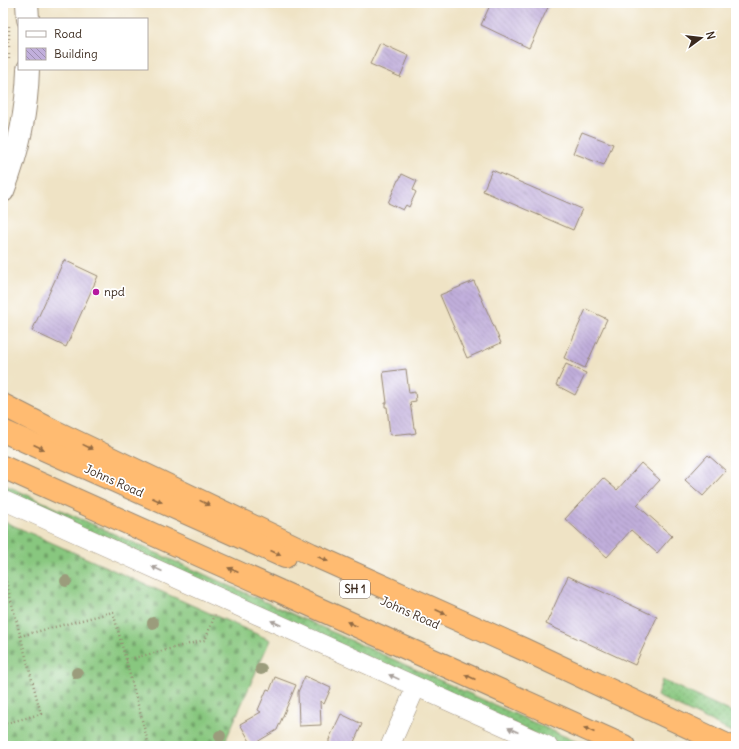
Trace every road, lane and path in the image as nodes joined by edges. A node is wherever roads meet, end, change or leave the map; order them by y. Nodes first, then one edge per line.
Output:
1 (27, 3) edge
2 (20, 18) edge
3 (21, 70) edge
4 (3, 191) edge
5 (3, 405) edge
6 (3, 431) edge
7 (3, 467) edge
8 (3, 500) edge
9 (3, 570) edge
10 (222, 599) junction
11 (20, 636) junction
12 (126, 660) junction
13 (416, 687) junction
14 (3, 724) edge
15 (148, 746) edge
16 (390, 746) edge
17 (548, 746) edge
18 (624, 746) edge
19 (706, 746) edge
20 (730, 746) edge

1 - 2 street
3 - 4 street
5 -> 20 highway, SH 1
6 -> 19 highway, Johns Road / SH 1
18 -> 7 highway
10 -> 8 street
9 - 11 path
10 - 12 path
13 -> 10 street
11 - 12 path
11 - 14 path
12 - 15 path
13 - 16 street
17 -> 13 street

